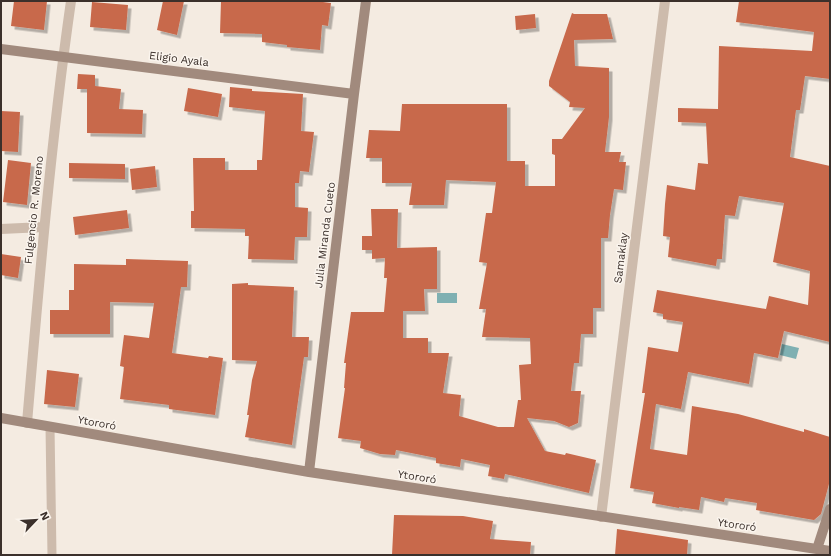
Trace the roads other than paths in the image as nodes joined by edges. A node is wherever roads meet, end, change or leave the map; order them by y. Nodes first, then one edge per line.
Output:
1 (70, 1) edge
2 (366, 1) edge
3 (665, 1) edge
4 (1, 49) edge
5 (63, 56) junction
6 (354, 94) junction
7 (44, 227) junction
8 (1, 229) edge
9 (1, 418) edge
10 (27, 423) junction
11 (50, 427) junction
12 (309, 472) junction
13 (830, 509) edge
14 (601, 517) junction
15 (817, 549) junction
16 (830, 551) edge
17 (52, 555) edge

1 - 5 street, Fulgencio R. Moreno
2 - 6 street, Julia Miranda Cueto
3 - 14 street, Samaklay
4 - 5 street, Eligio Ayala
5 - 6 street, Eligio Ayala
5 - 7 street, Fulgencio R. Moreno
6 - 12 street, Julia Miranda Cueto
7 - 8 street
7 - 10 street, Fulgencio R. Moreno
9 - 10 street, Ytororó
10 - 11 street, Ytororó
11 - 12 street, Ytororó
11 - 17 lane
12 - 14 street, Ytororó
13 - 15 street
14 - 15 street, Ytororó
15 - 16 street, Ytororó

